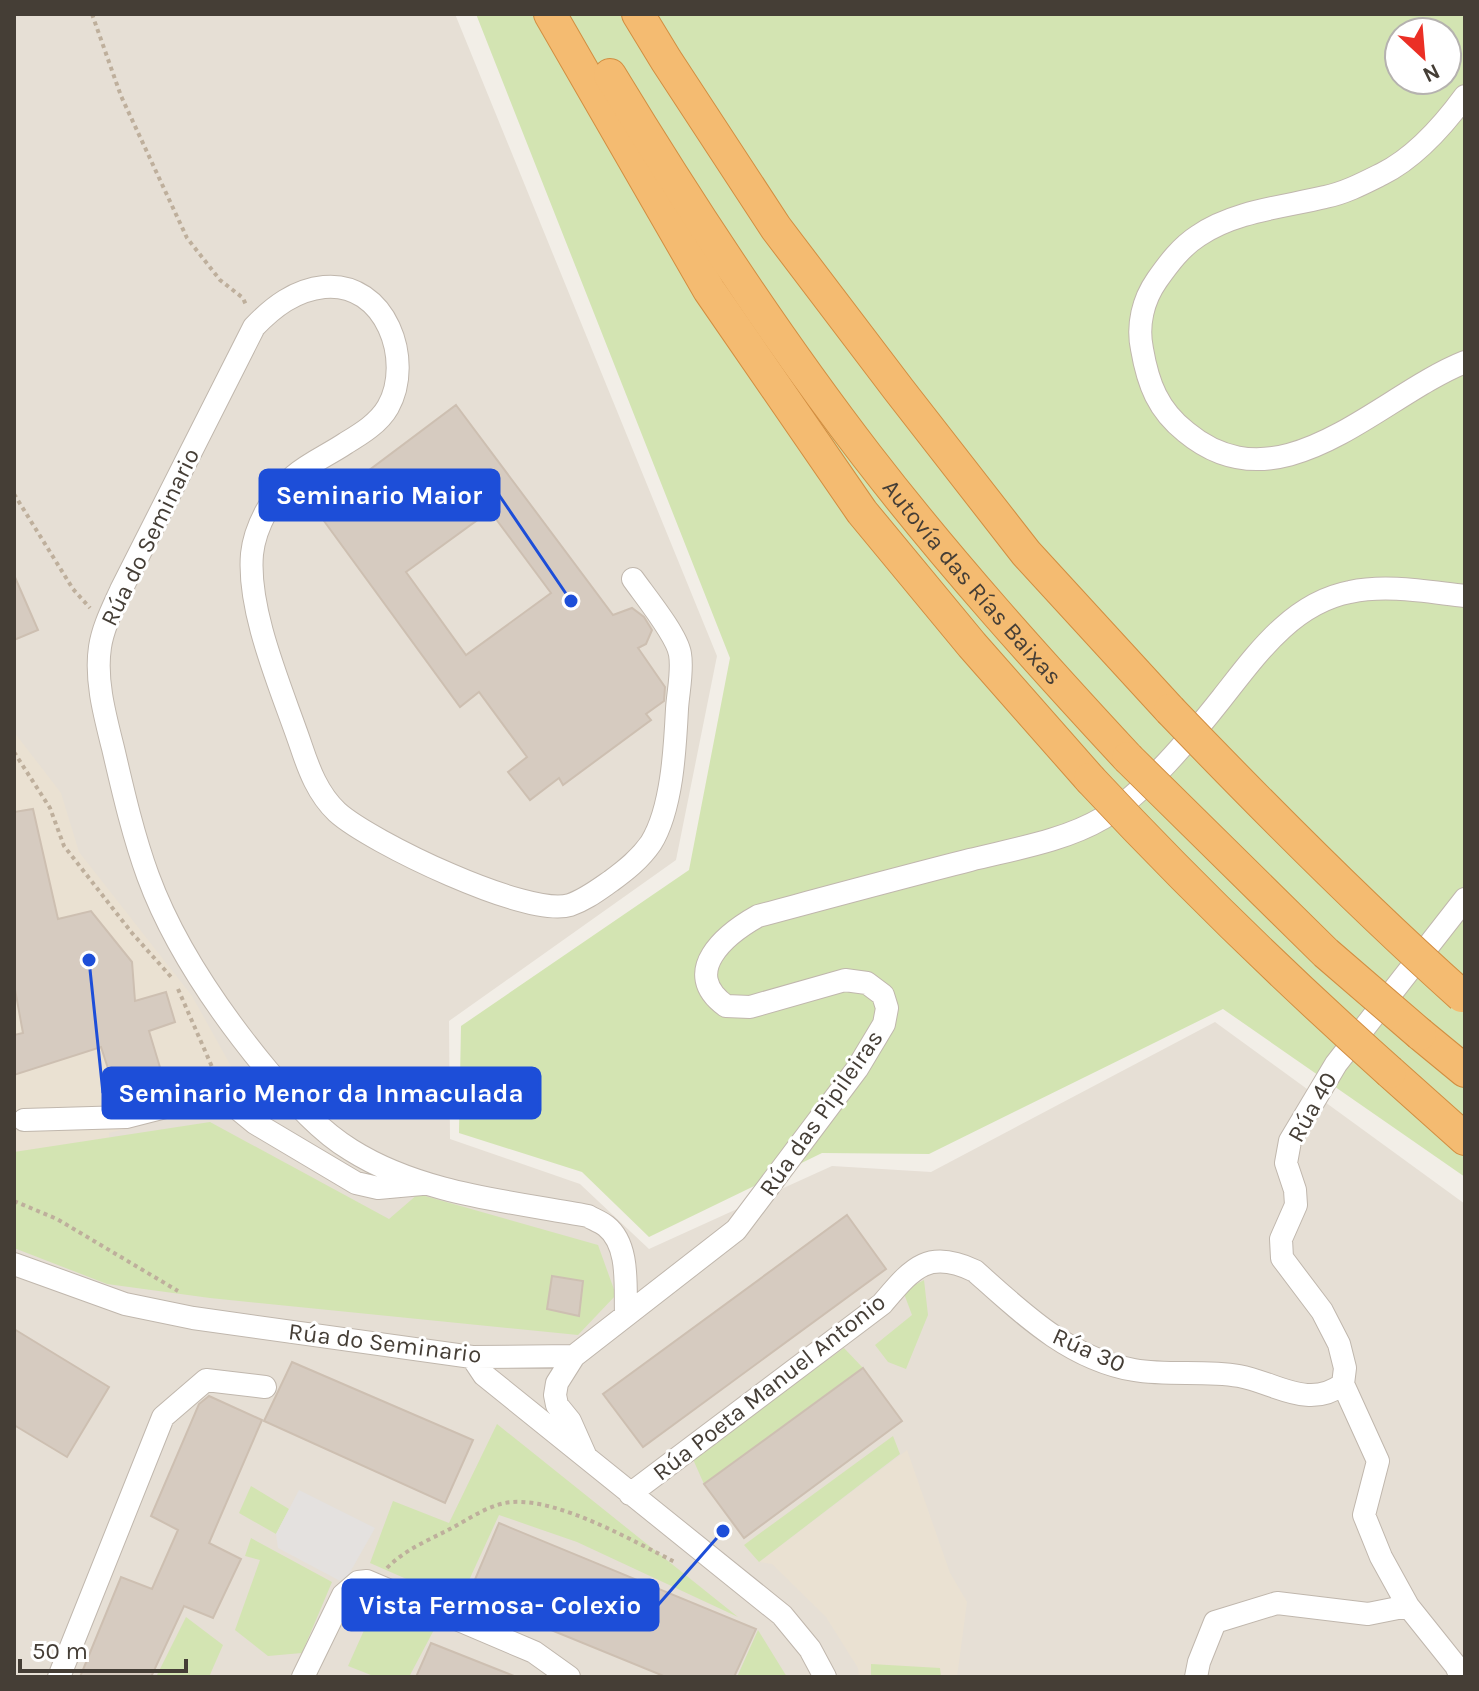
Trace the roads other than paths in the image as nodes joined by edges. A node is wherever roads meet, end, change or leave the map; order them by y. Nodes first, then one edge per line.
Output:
1 (550, 14) edge
2 (573, 14) edge
3 (638, 14) edge
4 (1465, 96) edge
5 (1465, 362) edge
6 (633, 579) dead end
7 (1465, 596) edge
8 (1465, 899) edge
9 (1463, 997) edge
10 (1465, 1071) edge
11 (24, 1120) dead end
12 (1465, 1139) edge
13 (423, 1184) junction
14 (14, 1264) edge
15 (905, 1276) joint
16 (626, 1314) junction
17 (574, 1356) junction
18 (472, 1357) junction
19 (1343, 1384) junction
20 (265, 1387) dead end
21 (586, 1457) junction
22 (630, 1494) junction
23 (1408, 1606) junction
24 (59, 1677) edge
25 (303, 1677) edge
26 (569, 1677) edge
27 (825, 1677) edge
28 (1196, 1677) edge
29 (1461, 1677) edge

1 - 12 highway, bridge
2 - 10 highway, Autovía das Rías Baixas, bridge
3 - 9 highway, bridge
4 - 5 street
6 - 13 street, Rúa do Seminario
7 - 16 street, Rúa das Pipileiras
8 - 19 street, Rúa 40
11 - 13 street
13 - 16 street, Rúa do Seminario
14 - 18 street, Rúa do Seminario
15 - 19 street, Rúa 30
15 - 22 street, Rúa Poeta Manuel Antonio
16 - 17 street
17 - 18 street, Rúa do Seminario
17 - 21 street
18 - 21 street
19 - 23 street, Rúa 40
20 - 24 street
21 - 22 street
22 - 27 street
23 - 28 street
23 - 29 street, Rúa 40
25 - 26 street

